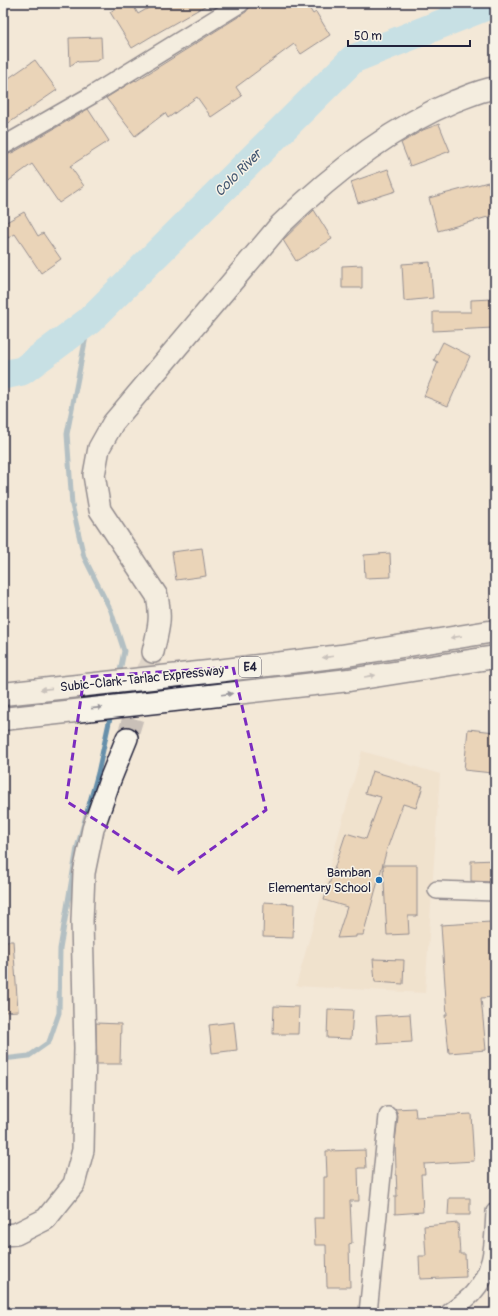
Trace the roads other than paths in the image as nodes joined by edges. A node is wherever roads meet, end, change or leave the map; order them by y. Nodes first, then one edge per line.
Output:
1 (241, 3) edge
2 (495, 88) edge
3 (3, 146) edge
4 (495, 631) edge
5 (153, 652) tunnel mouth
6 (495, 657) edge
7 (3, 694) edge
8 (3, 719) edge
9 (127, 738) tunnel mouth
10 (437, 890) dead end
11 (495, 892) edge
12 (388, 1116) dead end
13 (495, 1212) edge
14 (3, 1235) edge
15 (368, 1313) edge
16 (449, 1313) edge

1 - 3 street
2 - 5 street
4 -> 7 highway, Subic-Clark-Tarlac Expressway / E4
8 -> 6 highway, Subic-Clark-Tarlac Expressway / E4
9 - 14 street
10 - 11 street
12 - 15 street
13 - 16 street

